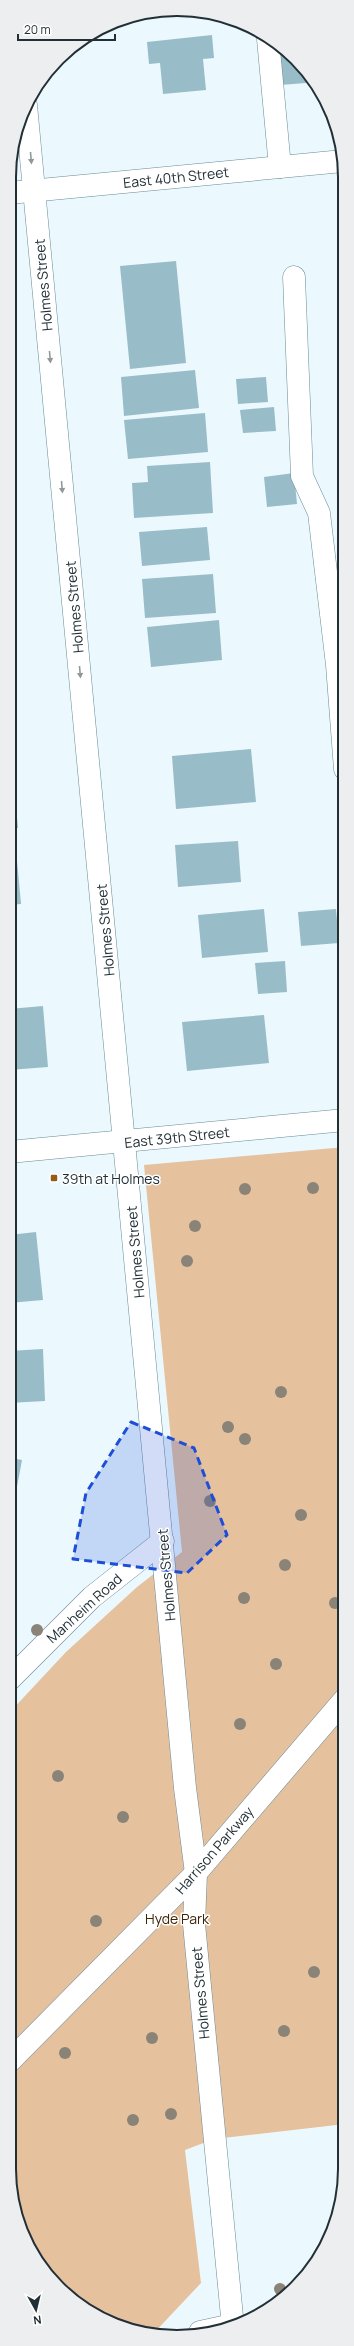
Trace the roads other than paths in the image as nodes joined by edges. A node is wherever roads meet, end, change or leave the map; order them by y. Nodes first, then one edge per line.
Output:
1 (269, 45) edge
2 (27, 118) edge
3 (338, 162) edge
4 (280, 167) junction
5 (34, 190) junction
6 (16, 192) edge
7 (294, 277) dead end
8 (338, 688) edge
9 (338, 1121) edge
10 (125, 1142) junction
11 (16, 1151) edge
12 (163, 1541) junction
13 (16, 1673) edge
14 (338, 1707) edge
15 (196, 1873) junction
16 (16, 2055) edge
17 (232, 2320) edge

1 - 4 street
2 -> 5 street, Holmes Street
3 - 4 street, East 40th Street
4 - 5 street, East 40th Street
5 - 6 street, East 40th Street
5 -> 10 street, Holmes Street
7 - 8 street
9 - 10 street, East 39th Street
10 - 11 street, East 39th Street
10 - 12 street, Holmes Street
12 - 13 street, Manheim Road
12 - 15 street, Holmes Street
14 - 15 street, Harrison Parkway
15 - 16 street, Harrison Parkway
15 - 17 street, Holmes Street

